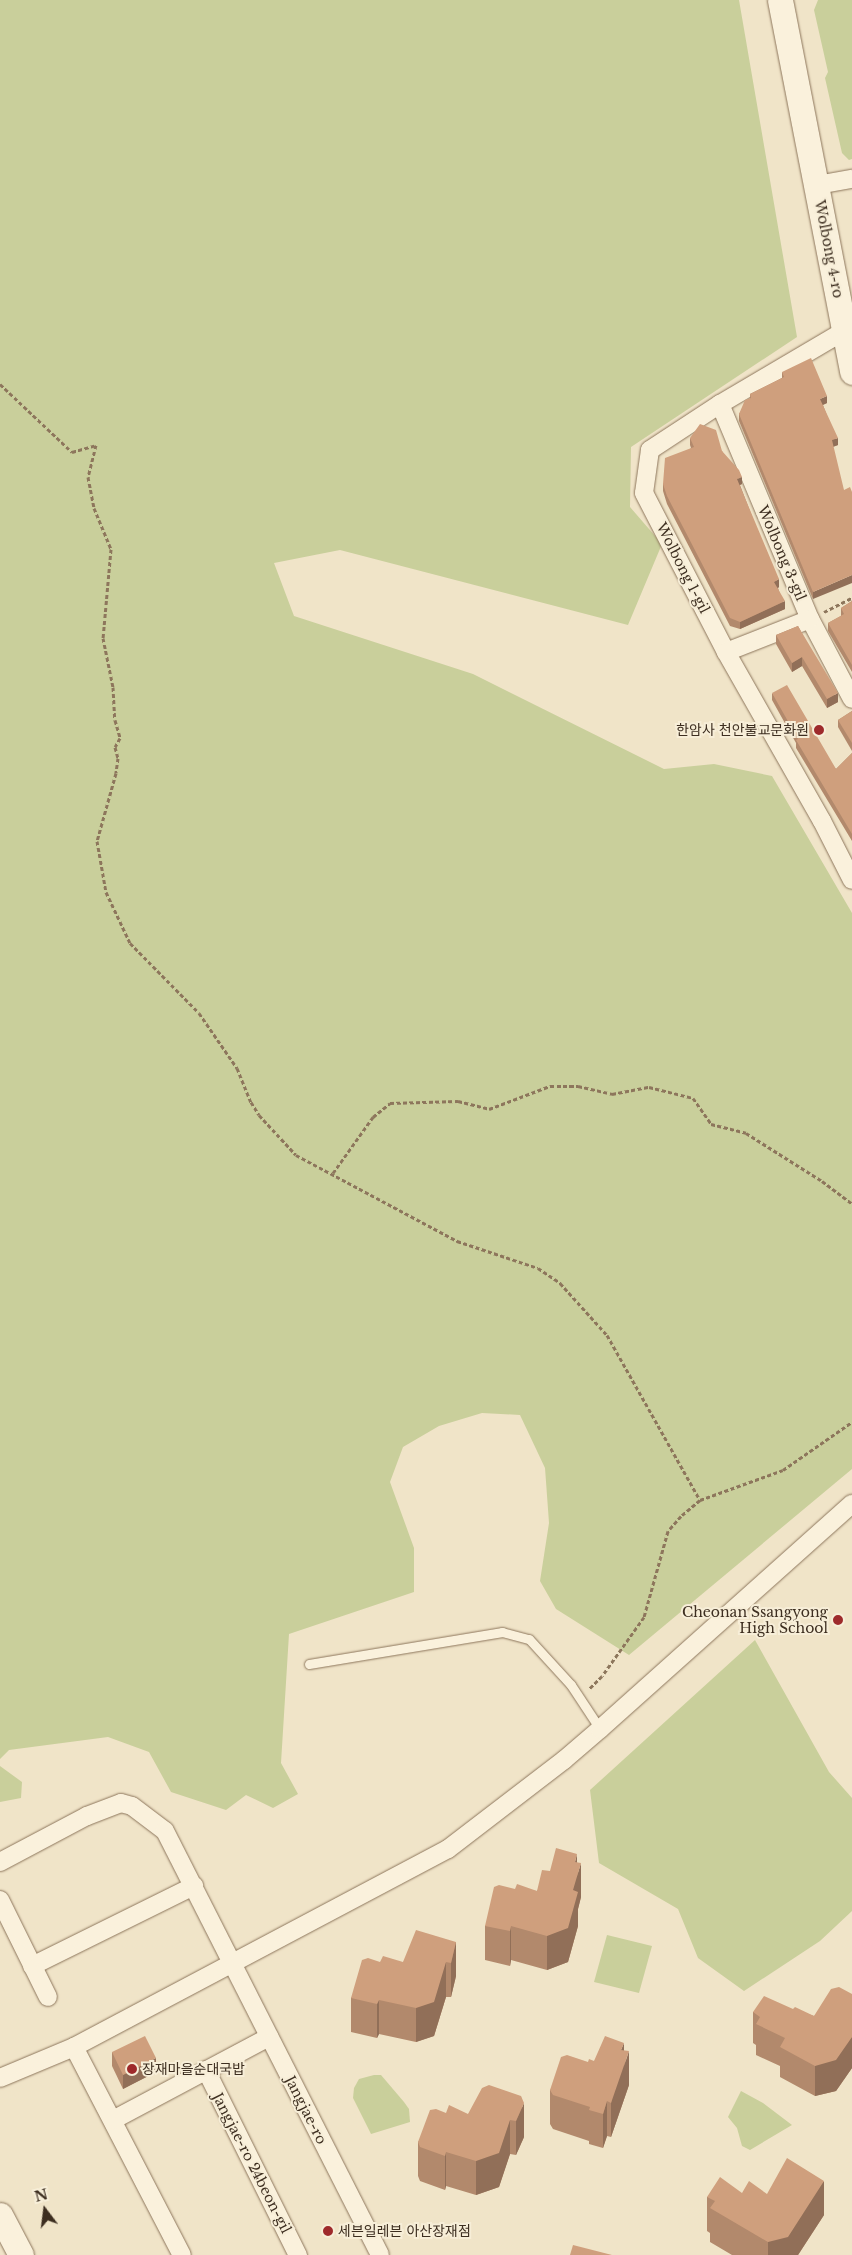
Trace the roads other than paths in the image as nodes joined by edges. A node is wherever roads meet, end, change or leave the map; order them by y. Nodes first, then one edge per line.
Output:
1 (780, 0) edge
2 (852, 179) edge
3 (816, 185) junction
4 (844, 331) junction
5 (852, 372) edge
6 (720, 404) junction
7 (810, 619) junction
8 (726, 652) junction
9 (852, 699) edge
10 (852, 880) edge
11 (852, 1504) edge
12 (309, 1664) dead end
13 (600, 1729) junction
14 (0, 1862) edge
15 (194, 1886) junction
16 (0, 1900) edge
17 (233, 1964) junction
18 (32, 1966) junction
19 (48, 1996) dead end
20 (269, 2036) junction
21 (74, 2047) junction
22 (206, 2070) junction
23 (2, 2079) edge
24 (113, 2120) junction
25 (0, 2215) edge
26 (377, 2254) edge
27 (21, 2255) edge
28 (182, 2255) edge
29 (298, 2255) edge

1 - 3 street, Wolbong 4-ro
2 - 3 street, Wolbong 4-ro
3 - 4 street, Wolbong 4-ro
4 - 5 street, Wolbong 4-ro
4 - 6 street, Wolbong 1-gil
6 - 7 street, Wolbong 3-gil
6 - 8 street, Wolbong 1-gil
7 - 8 street
7 - 9 street, Wolbong 3-gil
8 - 10 street, Wolbong 1-gil
11 - 13 street
12 - 13 lane
13 - 17 street
14 - 15 street, Jangjae-ro
15 - 17 street, Jangjae-ro
15 - 18 street
16 - 18 street
17 - 20 street, Jangjae-ro
17 - 21 street
18 - 19 street
20 - 22 street
20 - 26 street, Jangjae-ro
21 - 23 street
21 - 24 street
22 - 24 street
22 - 29 street, Jangjae-ro 24beon-gil
24 - 28 street
25 - 27 street

